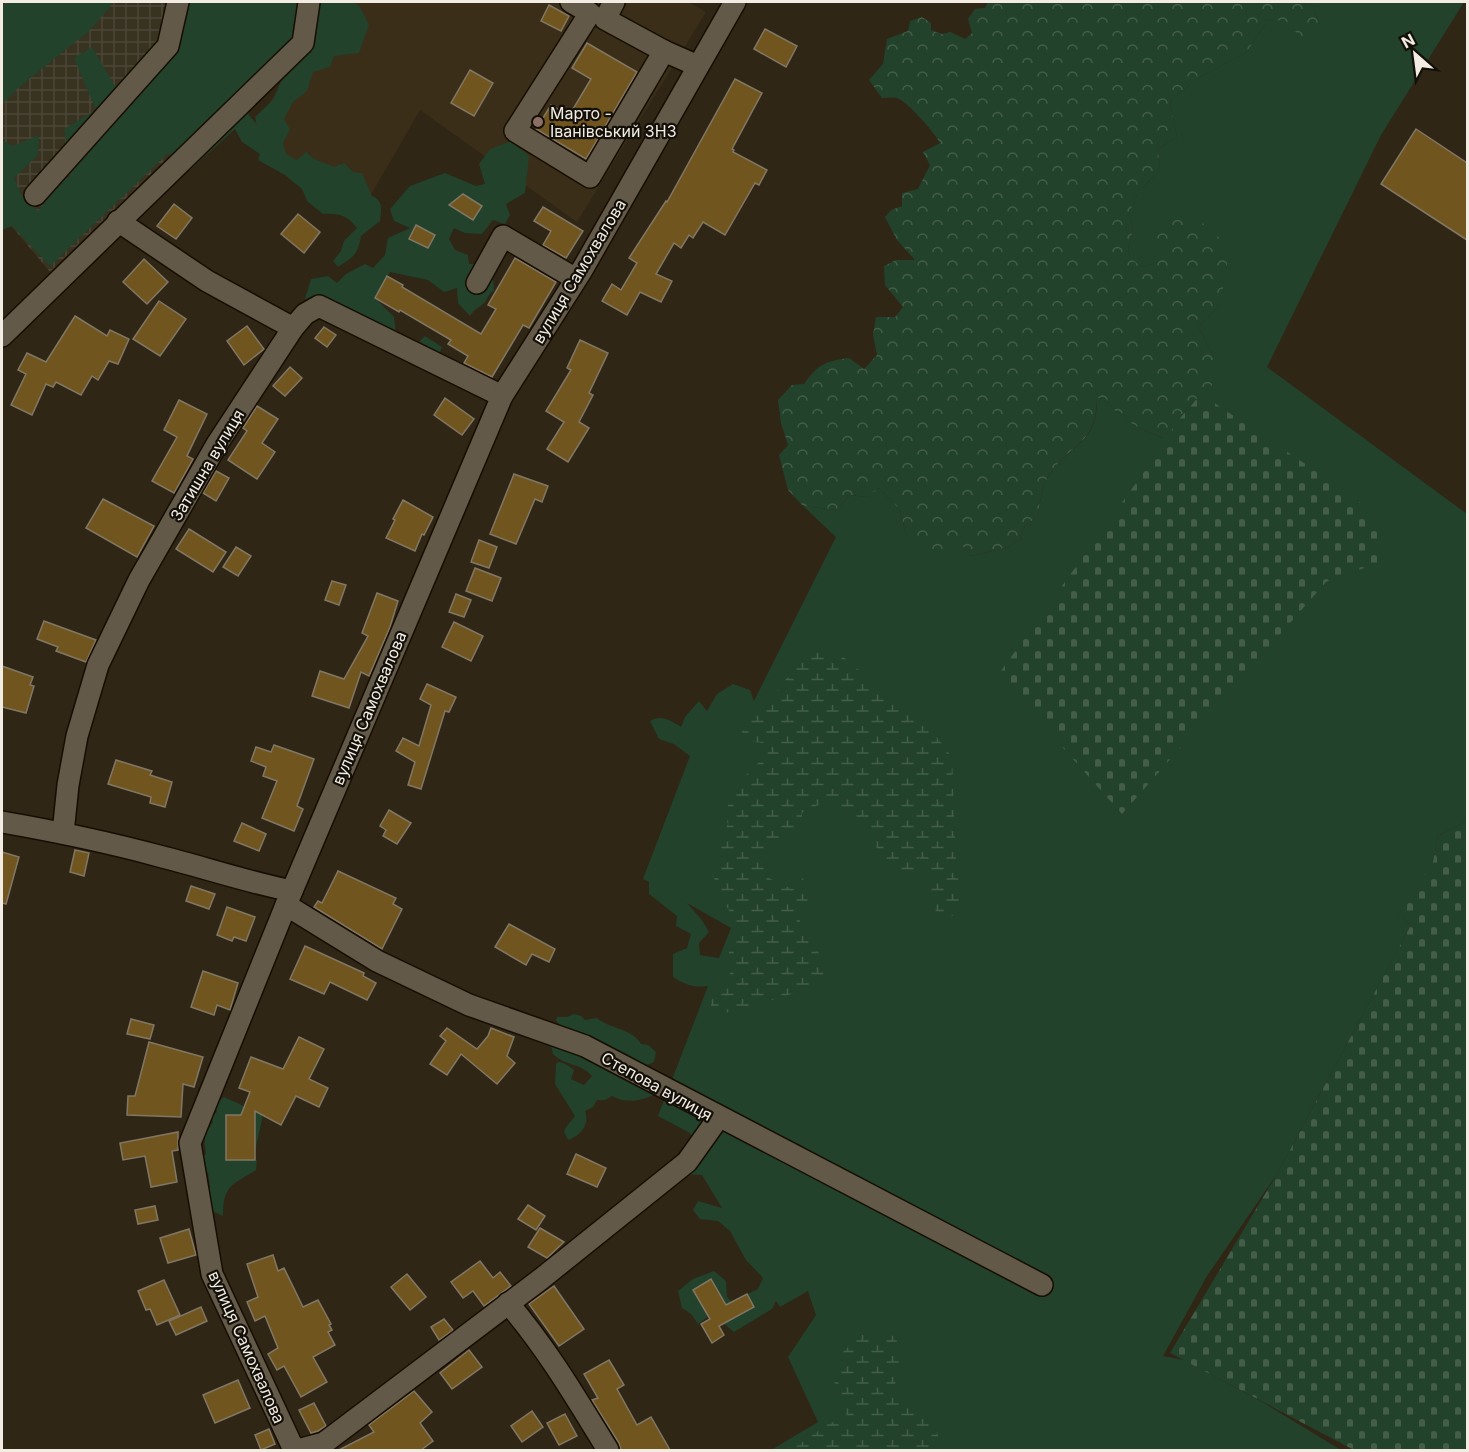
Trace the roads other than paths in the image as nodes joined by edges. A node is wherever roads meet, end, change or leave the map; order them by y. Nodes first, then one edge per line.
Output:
1 (178, 2) edge
2 (309, 2) edge
3 (571, 2) edge
4 (614, 2) edge
5 (735, 2) edge
6 (664, 51) junction
7 (698, 66) junction
8 (35, 195) dead end
9 (118, 221) junction
10 (576, 279) junction
11 (477, 283) dead end
12 (293, 328) junction
13 (2, 336) edge
14 (502, 396) junction
15 (2, 822) edge
16 (63, 833) junction
17 (289, 898) junction
18 (719, 1117) junction
19 (1042, 1285) dead end
20 (508, 1303) junction
21 (296, 1450) edge
22 (608, 1450) edge

1 - 8 street
2 - 9 street
3 - 6 street
4 - 6 street
5 - 7 street, вулиця Самохвалова
6 - 7 street
7 - 10 street, вулиця Самохвалова
9 - 12 street
9 - 13 street
10 - 11 street
10 - 14 street, вулиця Самохвалова
12 - 14 street, Затишна вулиця
12 - 16 street, Затишна вулиця
14 - 17 street, вулиця Самохвалова
15 - 16 street
16 - 17 street
17 - 18 street, Степова вулиця
17 - 21 street, вулиця Самохвалова
18 - 19 street
18 - 20 street, Степова вулиця
20 - 21 street, Степова вулиця
20 - 22 street

